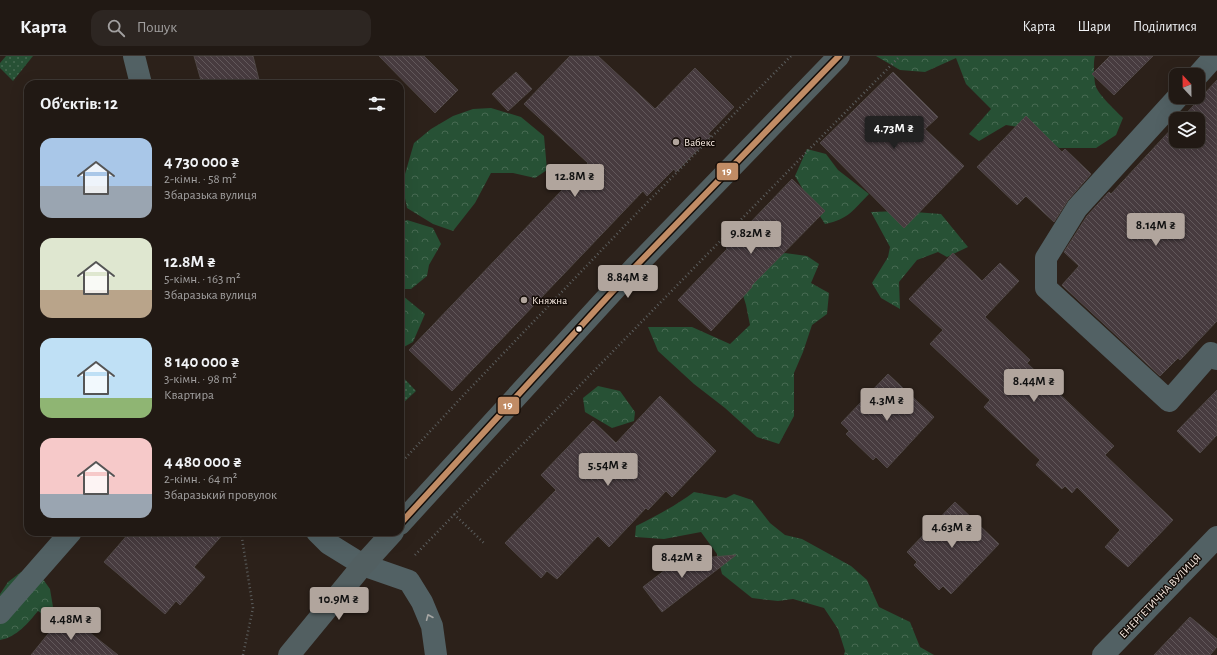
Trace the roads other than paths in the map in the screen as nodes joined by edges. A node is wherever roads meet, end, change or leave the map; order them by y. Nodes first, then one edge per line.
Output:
1 (134, 56) edge
2 (839, 56) edge
3 (1215, 56) edge
4 (1204, 68) edge
5 (140, 80) edge
6 (1172, 104) edge
7 (1217, 359) edge
8 (404, 520) edge
9 (67, 536) edge
10 (321, 536) edge
11 (389, 536) edge
12 (1217, 537) edge
13 (363, 565) junction
14 (0, 613) edge
15 (290, 655) edge
16 (436, 655) edge
17 (1103, 655) edge

1 - 5 street
2 - 8 main road
3 - 4 street
6 - 7 street
9 - 14 street
10 - 13 street
11 - 13 main road
12 - 17 street, ЕНЕРГЕТИЧНА ВУЛИЦЯ
13 - 15 main road
16 -> 13 street

